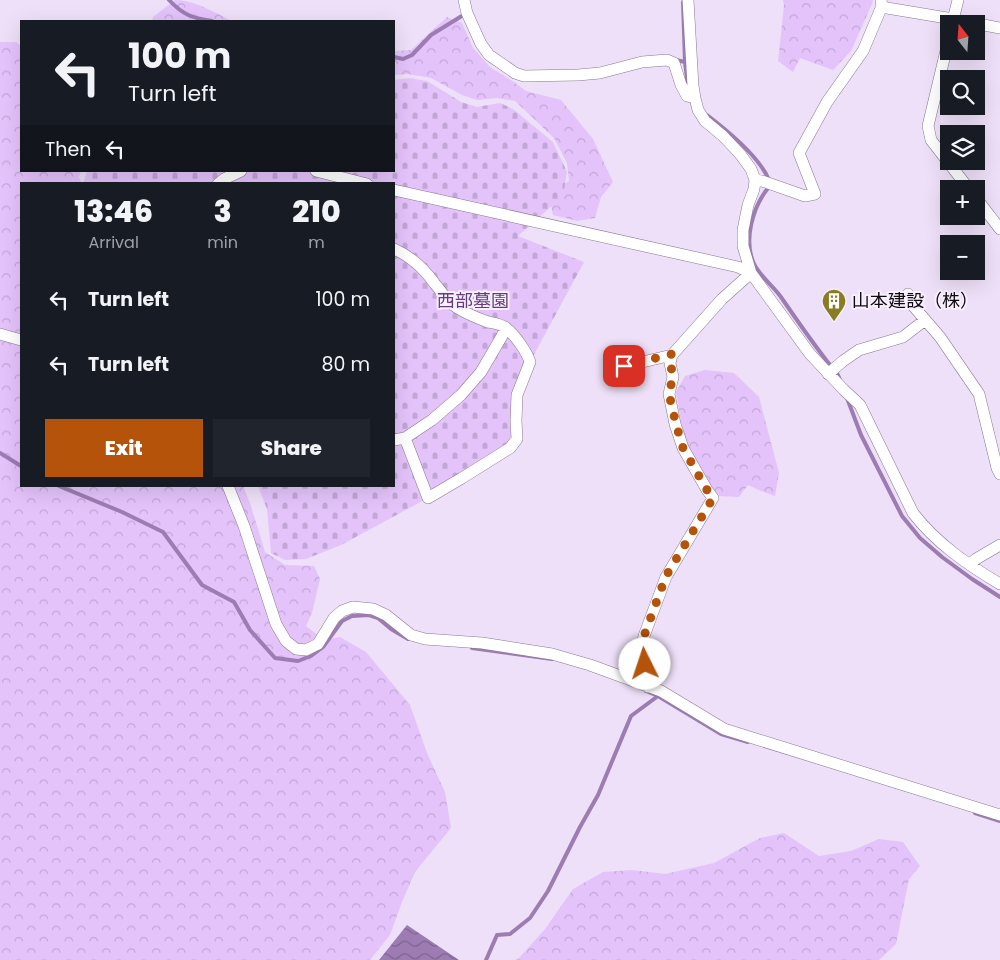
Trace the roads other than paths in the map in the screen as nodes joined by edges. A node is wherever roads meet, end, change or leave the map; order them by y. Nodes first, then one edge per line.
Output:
1 (464, 0) edge
2 (688, 0) edge
3 (958, 0) edge
4 (882, 3) edge
5 (954, 15) edge
6 (940, 18) edge
7 (985, 26) edge
8 (1000, 28) edge
9 (944, 60) edge
10 (694, 98) junction
11 (239, 172) edge
12 (320, 172) edge
13 (755, 180) junction
14 (962, 180) edge
15 (220, 182) edge
16 (359, 182) edge
17 (395, 190) edge
18 (985, 210) edge
19 (1000, 229) edge
20 (395, 249) edge
21 (751, 273) junction
22 (908, 294) dead end
23 (925, 320) junction
24 (505, 327) junction
25 (0, 334) edge
26 (20, 340) edge
27 (672, 354) junction
28 (608, 370) dead end
29 (828, 374) junction
30 (399, 439) edge
31 (1000, 474) edge
32 (228, 487) edge
33 (1000, 545) edge
34 (970, 564) junction
35 (1000, 584) edge
36 (648, 687) junction
37 (1000, 815) edge

1 - 10 street
2 - 10 street
3 - 5 street
4 - 6 street
4 - 13 street
7 - 8 street
9 - 14 street
10 - 13 street
11 - 15 street
12 - 16 street
13 - 21 street
17 - 21 street
18 - 19 street
20 - 24 street
21 - 27 street
21 - 29 street
22 - 23 street
23 - 29 street
23 - 31 street
24 - 30 street
24 - 30 street
25 - 26 street
27 - 28 street
27 - 36 street
29 - 34 street
32 - 36 street
33 - 34 street
34 - 35 street
36 - 37 street

